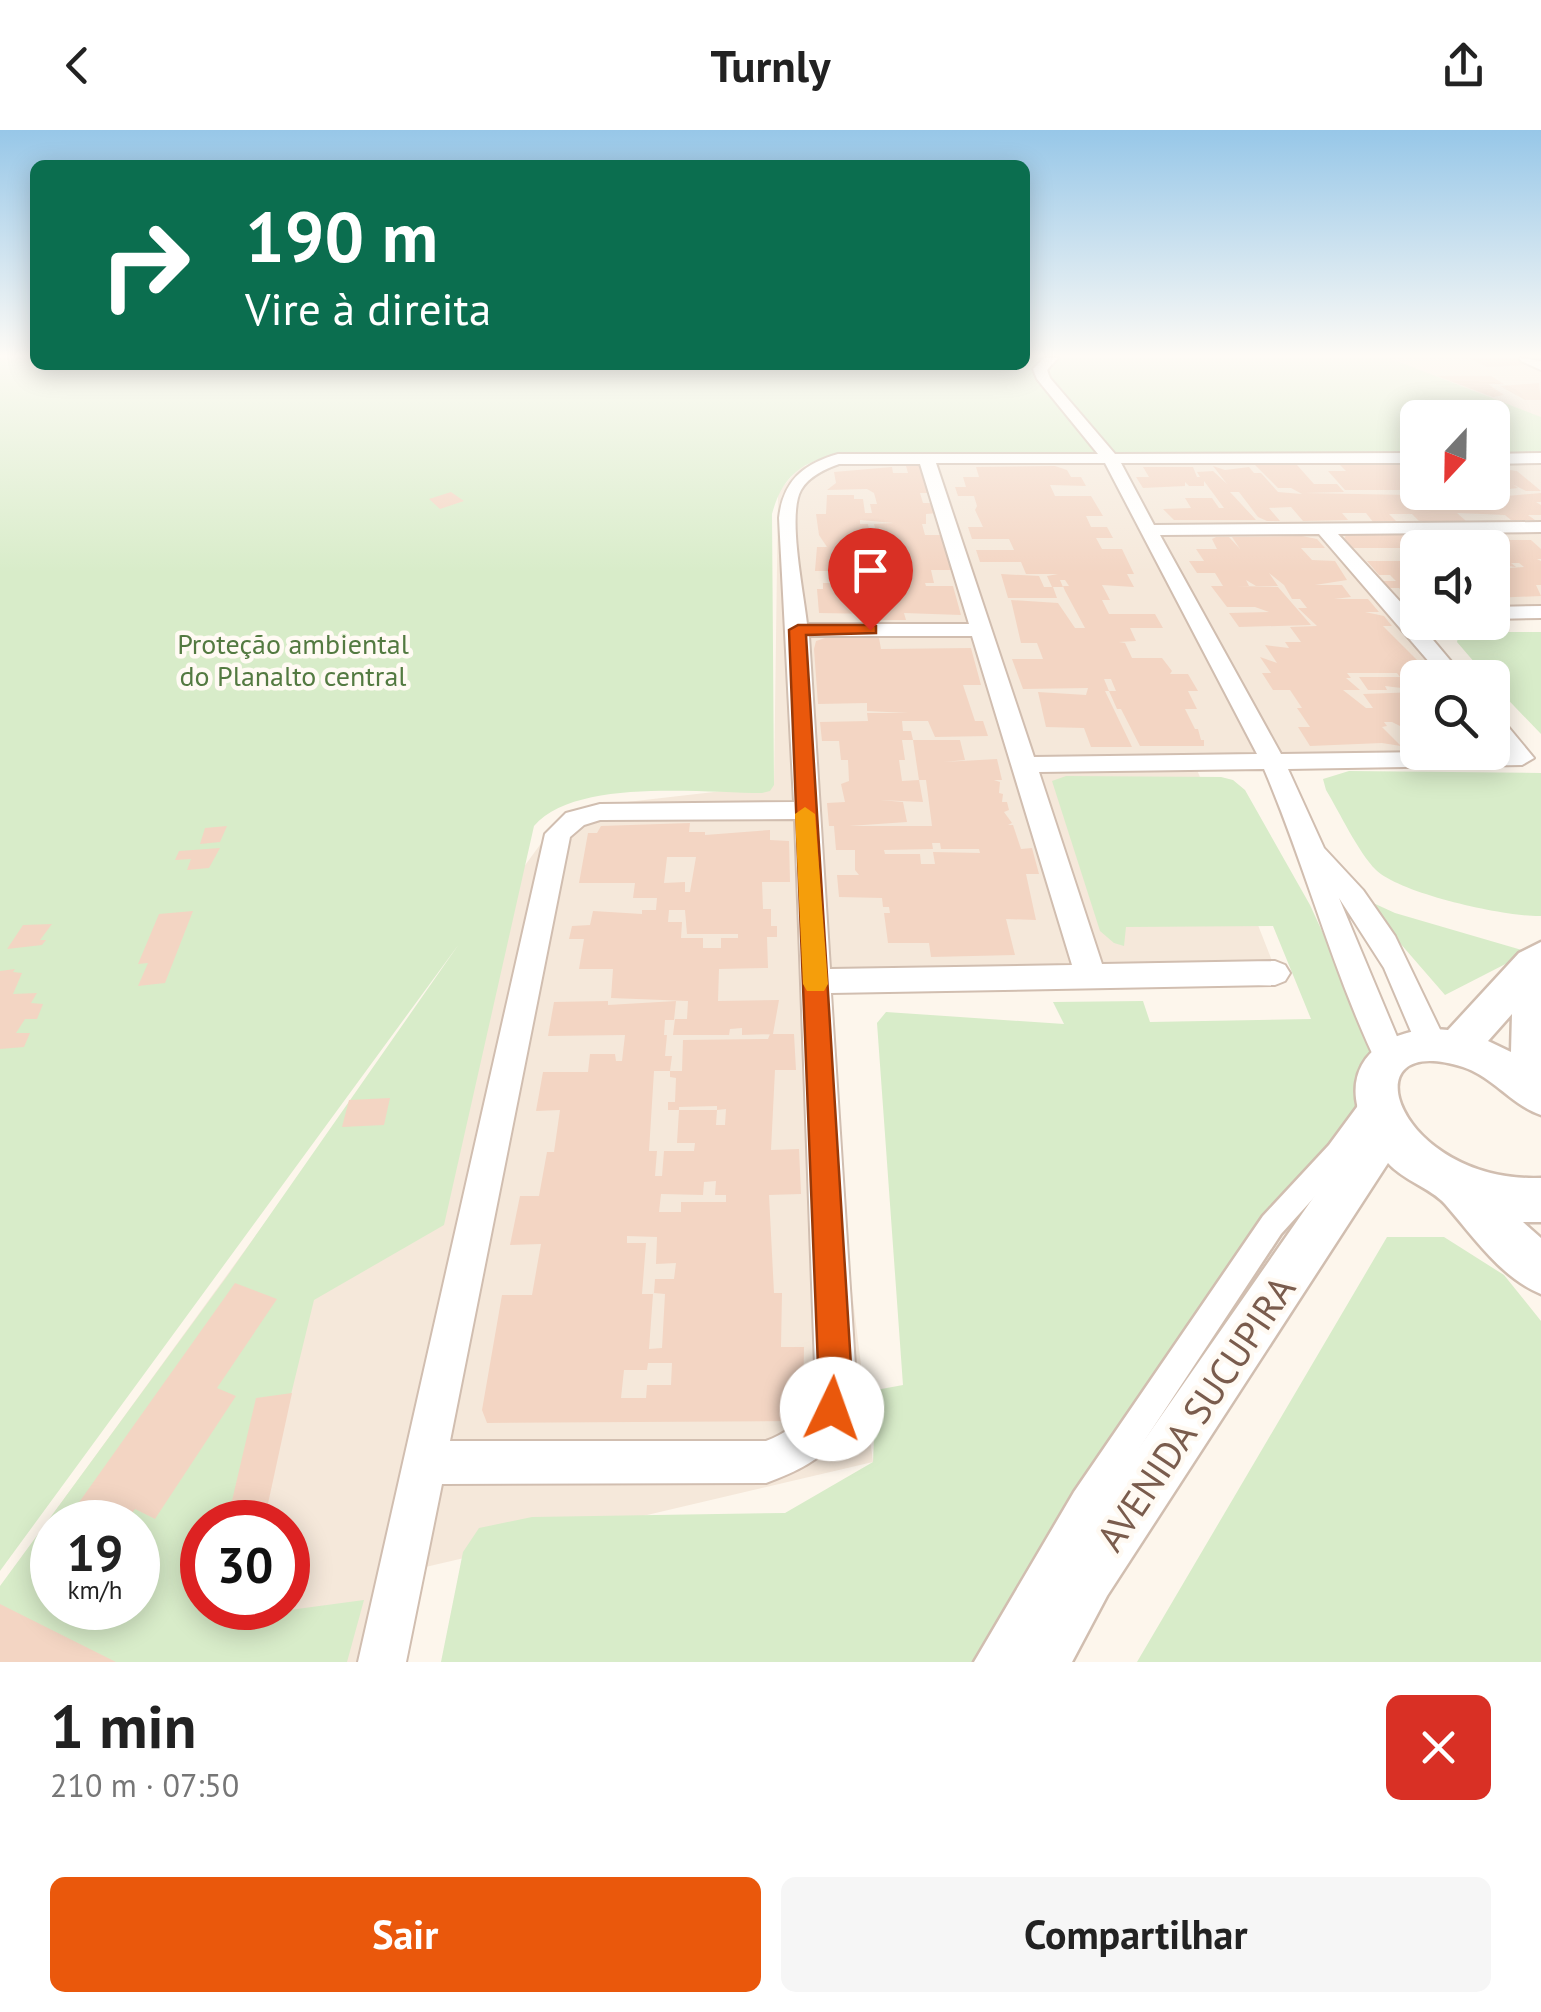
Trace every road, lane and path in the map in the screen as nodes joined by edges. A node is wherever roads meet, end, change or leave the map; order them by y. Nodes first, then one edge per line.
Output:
1 (1086, 429) edge
2 (926, 458) junction
3 (1110, 458) junction
4 (1400, 458) edge
5 (1510, 458) edge
6 (1522, 458) junction
7 (1541, 458) edge
8 (1541, 472) edge
9 (1541, 526) edge
10 (1323, 528) junction
11 (1146, 530) junction
12 (1400, 605) edge
13 (1541, 612) edge
14 (1510, 613) edge
15 (798, 630) junction
16 (979, 630) junction
17 (1510, 744) edge
18 (1510, 758) edge
19 (1400, 759) edge
20 (1272, 760) junction
21 (1027, 765) junction
22 (805, 810) junction
23 (1314, 854) junction
24 (1537, 960) edge
25 (1090, 974) junction
26 (1275, 974) dead end
27 (816, 980) junction
28 (1444, 1048) junction
29 (1389, 1051) junction
30 (1536, 1092) edge
31 (1388, 1126) junction
32 (1358, 1169) junction
33 (1450, 1183) junction
34 (1541, 1200) edge
35 (1541, 1270) edge
36 (427, 1463) junction
37 (382, 1662) edge
38 (992, 1662) edge
39 (1039, 1662) edge

1 - 3 street
2 - 3 street
2 - 15 street
2 - 16 street
3 - 4 street
3 - 11 street
5 - 6 street
6 - 7 street
6 - 8 street
9 - 10 street
10 - 11 street
10 - 12 street
11 - 20 street
13 - 14 street
15 - 16 street
15 - 22 street
16 - 21 street
17 - 18 street
19 - 20 street
20 - 21 street
20 - 23 street
21 - 25 street
22 - 27 street
22 - 36 street
23 - 28 street
23 - 29 street
24 - 28 street
24 - 30 street
25 - 26 street
25 - 27 street
27 - 36 street
28 - 29 street
28 - 30 street
29 - 31 street
29 - 38 street
31 - 32 street, AVENIDA SUCUPIRA
31 - 33 street
32 - 33 street
32 - 39 street, AVENIDA SUCUPIRA
33 - 34 street
33 - 35 street
36 - 37 street

